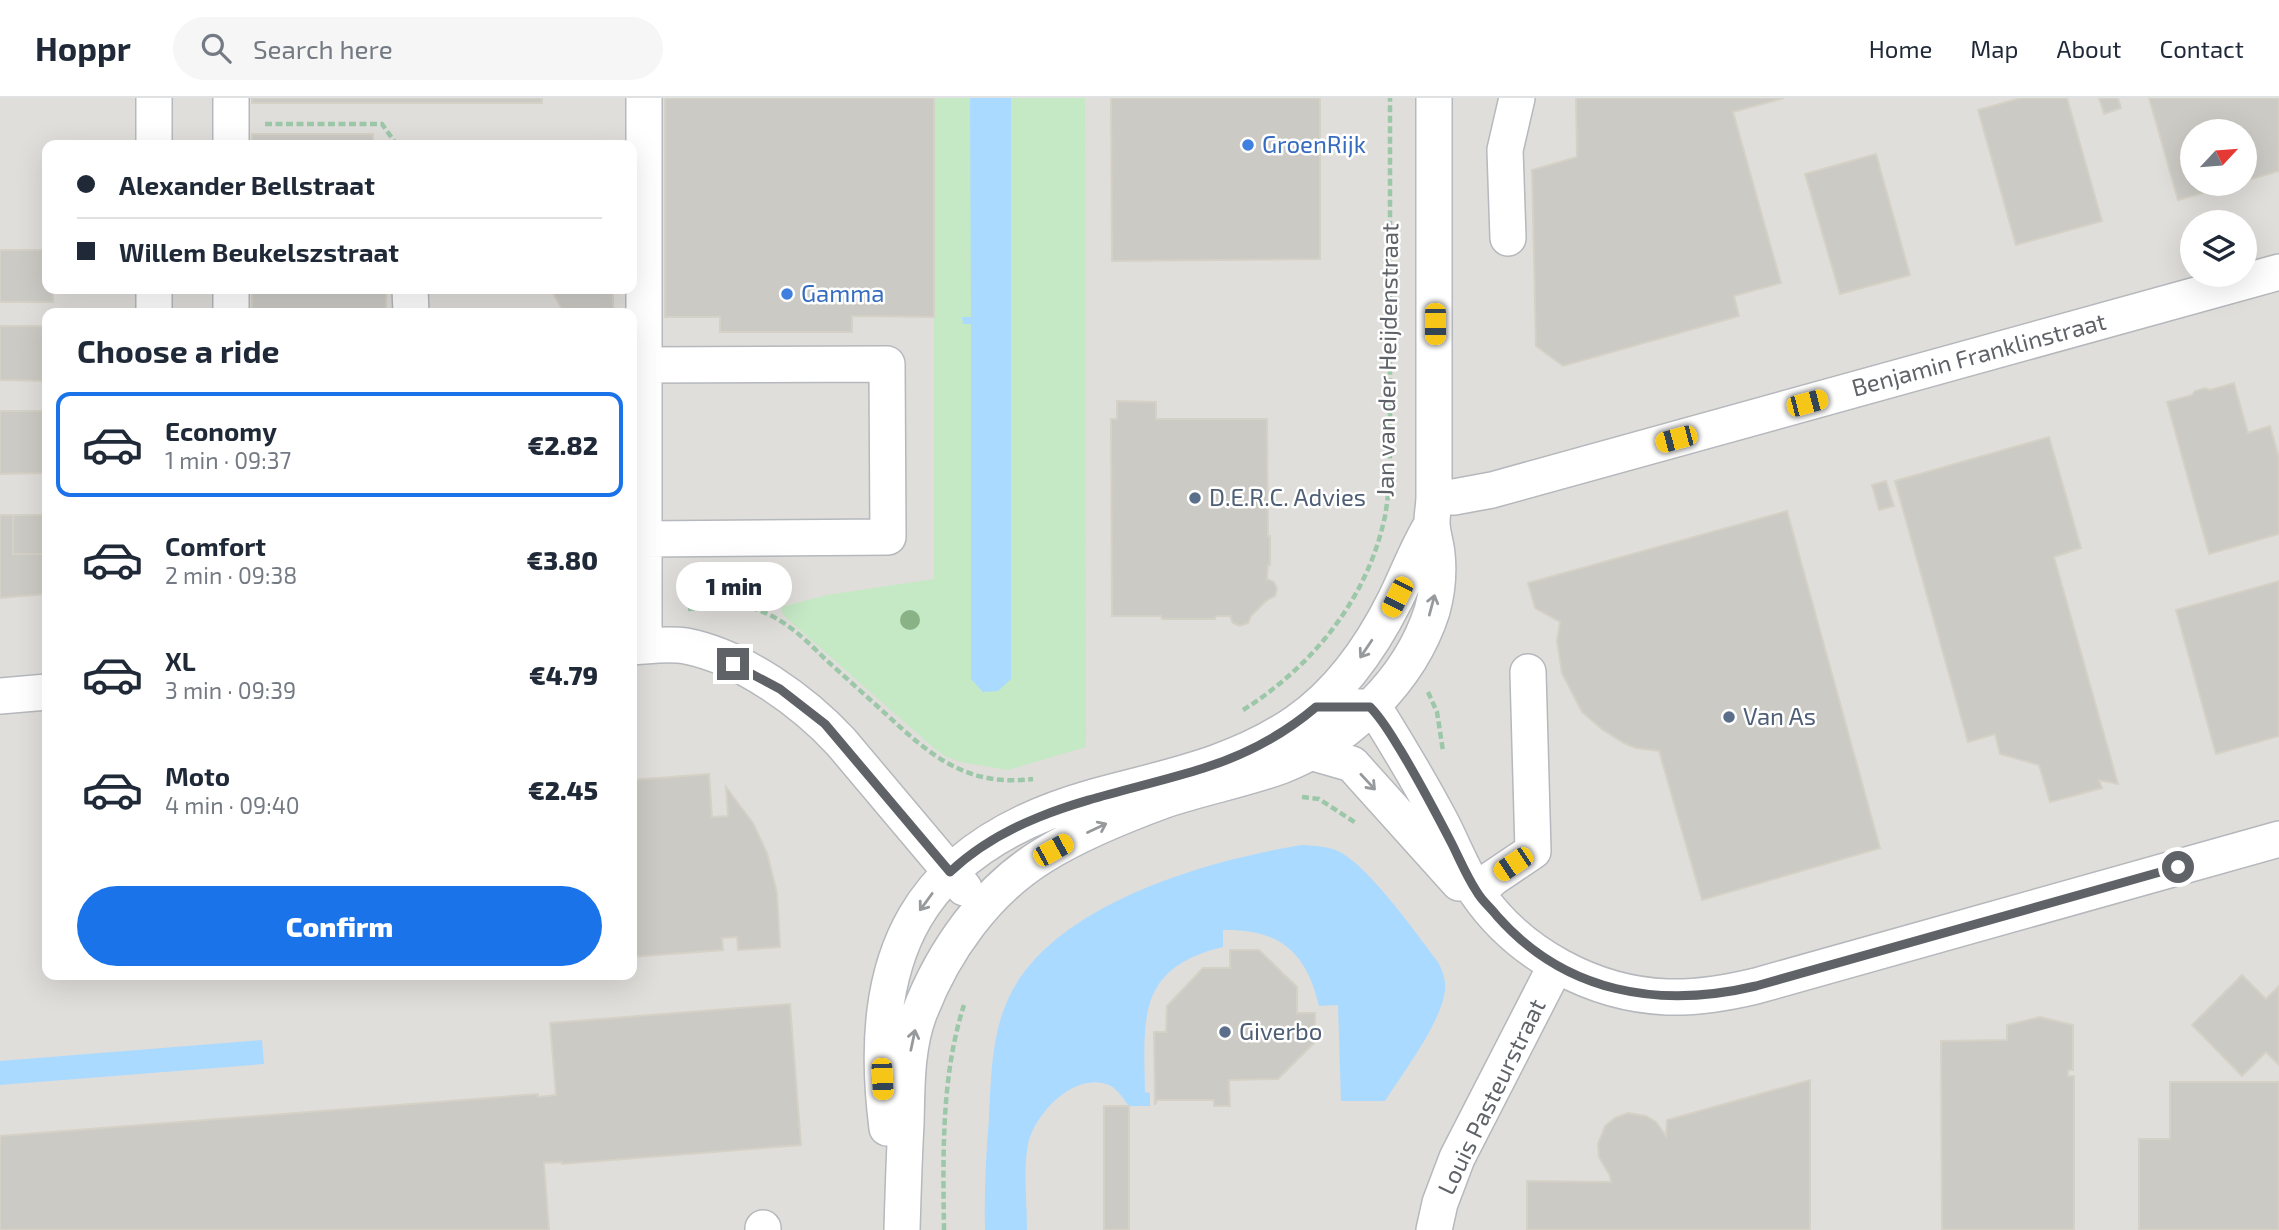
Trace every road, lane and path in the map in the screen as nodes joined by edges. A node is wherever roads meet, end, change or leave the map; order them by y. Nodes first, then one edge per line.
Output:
1 (154, 98) edge
2 (644, 98) edge
3 (1391, 98) edge
4 (1434, 98) edge
5 (1517, 98) edge
6 (231, 122) edge
7 (154, 140) edge
8 (393, 140) edge
9 (1508, 238) dead end
10 (2279, 272) edge
11 (644, 365) junction
12 (638, 405) edge
13 (1433, 510) junction
14 (644, 539) junction
15 (640, 635) edge
16 (1528, 672) dead end
17 (42, 692) edge
18 (0, 696) edge
19 (1316, 707) junction
20 (1370, 707) junction
21 (1241, 711) dead end
22 (1310, 752) junction
23 (1044, 777) dead end
24 (1294, 798) dead end
25 (1345, 816) dead end
26 (2279, 839) edge
27 (950, 872) junction
28 (1477, 893) junction
29 (982, 909) junction
30 (1556, 965) junction
31 (967, 998) dead end
32 (901, 1230) edge
33 (944, 1230) edge
34 (1434, 1230) edge

1 - 7 street
2 - 11 street
3 - 21 path, Jan van der Heijdenstraat
4 - 13 street, Jan van der Heijdenstraat
5 - 9 street
6 - 8 path
10 - 13 street, Benjamin Franklinstraat
11 - 12 street
11 - 14 street
12 - 14 street
13 -> 19 street, Jan van der Heijdenstraat
20 -> 13 street, Jan van der Heijdenstraat
14 - 15 street
15 - 23 path
15 - 27 street
16 - 28 street
17 - 18 street
19 - 20 street
19 - 27 street, Jan van der Heijdenstraat
20 - 22 street, Jan van der Heijdenstraat
20 - 28 street
22 -> 28 street
29 -> 22 street, Jan van der Heijdenstraat
24 - 25 path
26 - 30 street
27 - 29 street
27 -> 32 street, Jan van der Heijdenstraat
28 - 30 street
32 -> 29 street, Jan van der Heijdenstraat
30 - 34 street, Louis Pasteurstraat
31 - 33 path

